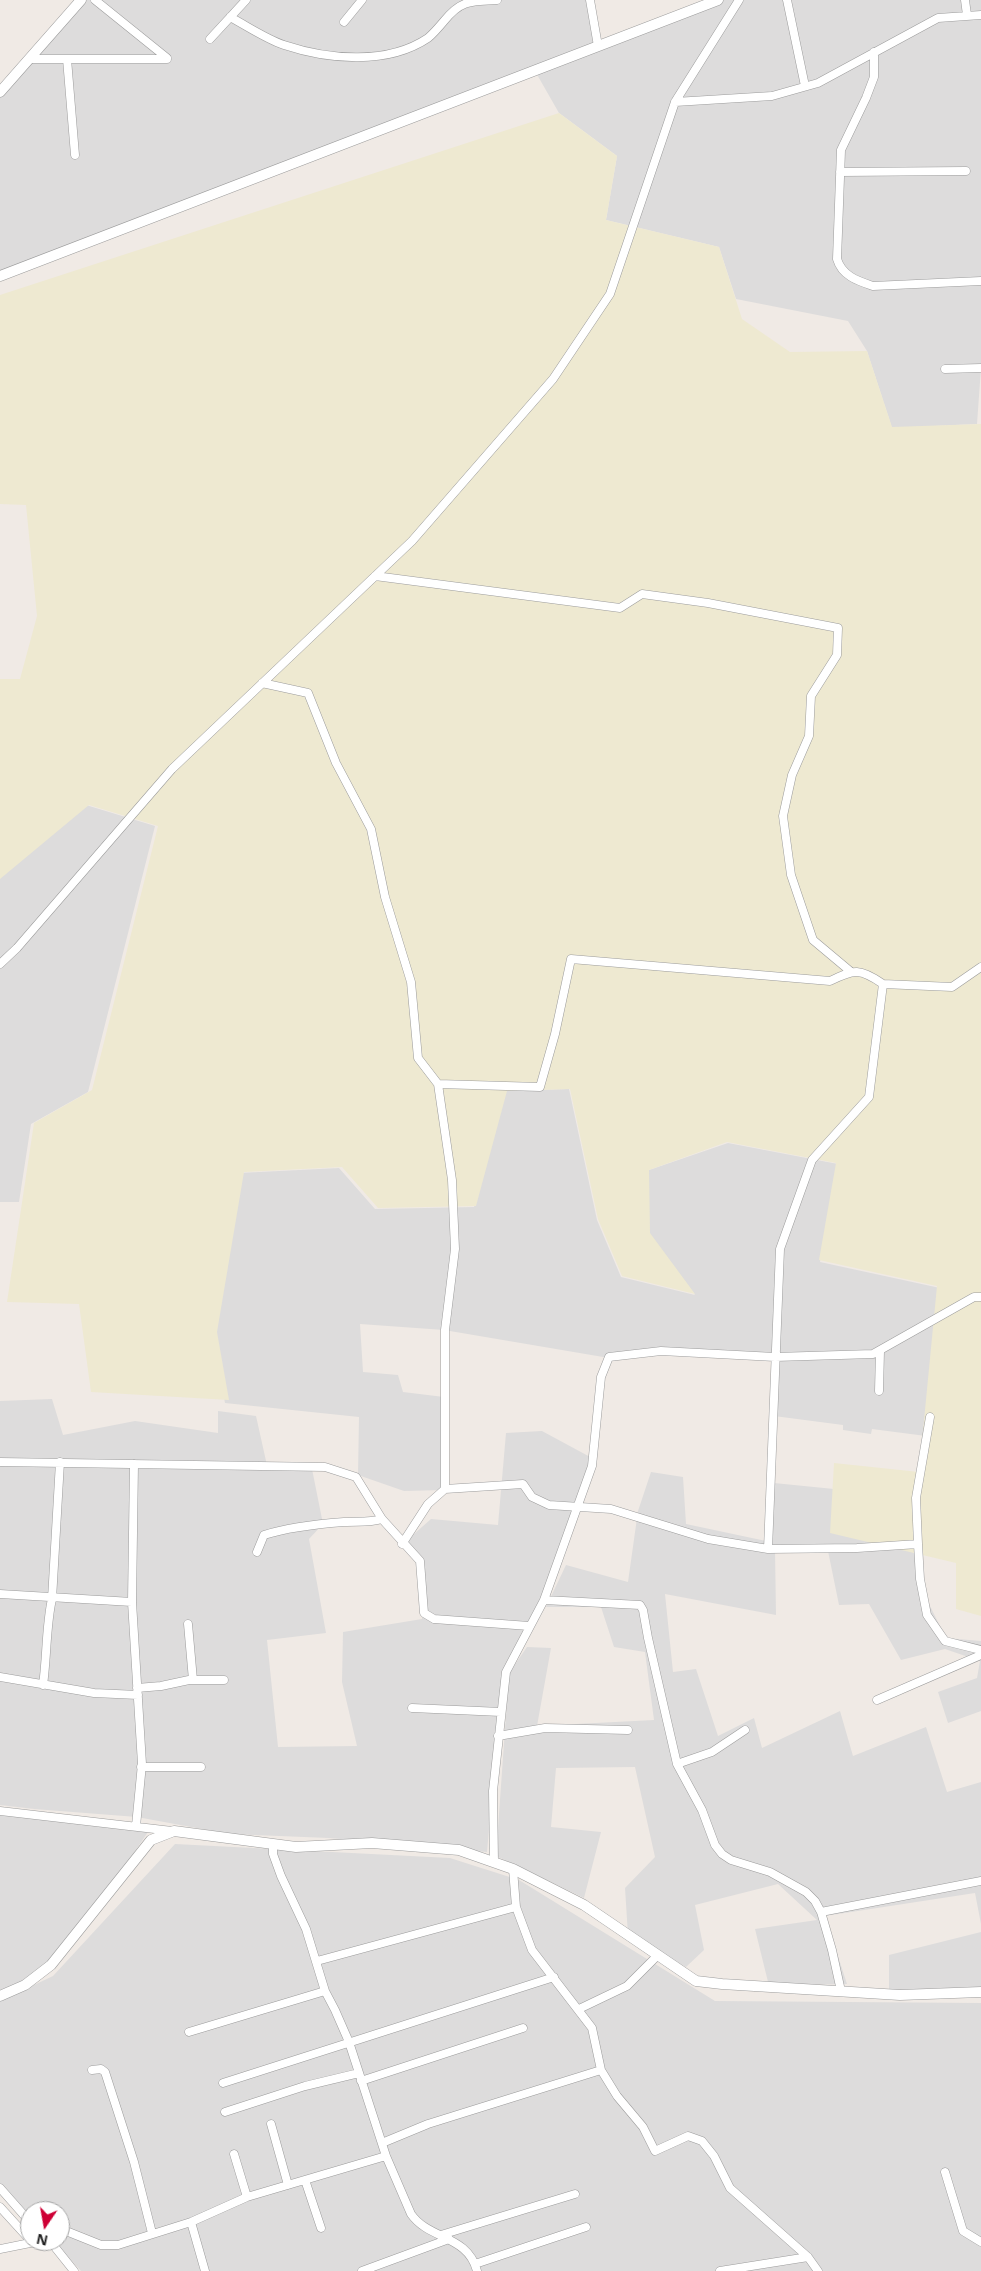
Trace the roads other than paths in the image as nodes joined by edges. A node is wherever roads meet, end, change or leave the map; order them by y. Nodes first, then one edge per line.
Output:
1 (81, 0) edge
2 (95, 0) edge
3 (246, 0) edge
4 (362, 0) edge
5 (497, 0) edge
6 (590, 0) edge
7 (718, 0) edge
8 (739, 0) edge
9 (786, 0) edge
10 (966, 0) edge
11 (967, 15) junction
12 (981, 15) edge
13 (230, 18) junction
14 (344, 22) dead end
15 (210, 39) dead end
16 (598, 46) junction
17 (874, 52) junction
18 (29, 59) junction
19 (67, 59) junction
20 (805, 86) junction
21 (0, 92) edge
22 (675, 102) junction
23 (75, 155) dead end
24 (966, 171) dead end
25 (840, 172) junction
26 (0, 276) edge
27 (981, 281) edge
28 (981, 368) edge
29 (945, 369) dead end
30 (375, 576) junction
31 (262, 683) junction
32 (0, 964) edge
33 (981, 967) edge
34 (850, 971) junction
35 (883, 984) junction
36 (438, 1084) junction
37 (981, 1297) edge
38 (880, 1351) junction
39 (775, 1357) junction
40 (879, 1391) dead end
41 (930, 1416) dead end
42 (0, 1462) edge
43 (60, 1462) junction
44 (134, 1464) junction
45 (445, 1489) junction
46 (577, 1506) junction
47 (382, 1520) junction
48 (402, 1544) junction
49 (918, 1544) junction
50 (768, 1549) junction
51 (257, 1552) dead end
52 (0, 1594) edge
53 (52, 1599) junction
54 (544, 1600) junction
55 (132, 1602) junction
56 (188, 1624) dead end
57 (529, 1626) junction
58 (981, 1650) edge
59 (981, 1655) edge
60 (0, 1677) edge
61 (193, 1680) junction
62 (224, 1680) dead end
63 (43, 1685) junction
64 (138, 1691) junction
65 (877, 1700) dead end
66 (412, 1708) dead end
67 (501, 1712) junction
68 (628, 1730) dead end
69 (745, 1730) dead end
70 (498, 1736) junction
71 (677, 1764) junction
72 (141, 1767) junction
73 (201, 1767) dead end
74 (0, 1811) edge
75 (136, 1826) junction
76 (174, 1831) junction
77 (273, 1844) junction
78 (494, 1862) junction
79 (513, 1869) junction
80 (981, 1881) edge
81 (516, 1907) junction
82 (821, 1912) junction
83 (658, 1955) junction
84 (317, 1961) junction
85 (554, 1977) junction
86 (325, 1991) junction
87 (841, 1991) junction
88 (981, 1992) edge
89 (0, 1996) edge
90 (579, 2009) junction
91 (523, 2028) dead end
92 (189, 2032) dead end
93 (349, 2042) junction
94 (92, 2070) dead end
95 (600, 2070) junction
96 (360, 2077) junction
97 (223, 2083) dead end
98 (225, 2112) dead end
99 (271, 2124) dead end
100 (382, 2143) junction
101 (234, 2154) dead end
102 (386, 2156) junction
103 (944, 2172) dead end
104 (305, 2180) junction
105 (288, 2185) junction
106 (0, 2188) edge
107 (575, 2194) dead end
108 (247, 2197) junction
109 (0, 2207) edge
110 (20, 2211) edge
111 (191, 2222) junction
112 (20, 2228) edge
113 (321, 2228) dead end
114 (586, 2228) dead end
115 (70, 2233) edge
116 (152, 2233) junction
117 (442, 2235) junction
118 (449, 2239) junction
119 (981, 2242) edge
120 (20, 2244) edge
121 (0, 2249) edge
122 (58, 2251) edge
123 (808, 2257) junction
124 (476, 2268) edge
125 (74, 2271) edge
126 (205, 2271) edge
127 (362, 2271) edge
128 (720, 2271) edge
129 (818, 2271) edge

1 - 18 street
2 - 19 street
3 - 13 street
4 - 14 street
5 - 13 street
6 - 16 street
7 - 16 street
8 - 22 street
9 - 20 street
10 - 11 street
11 - 12 street
11 - 17 street
13 - 15 street
16 - 26 street
17 - 20 street
17 - 25 street
18 - 19 street
18 - 21 street
19 - 23 street
20 - 22 street
22 - 30 street
24 - 25 street
25 - 27 street
28 - 29 street
30 - 31 street
30 - 34 street
31 - 32 street
31 - 36 street
33 - 35 street
34 - 35 street
34 - 36 street
35 - 39 street
36 - 45 street
37 - 38 street
38 - 39 street
38 - 40 street
39 - 46 street
39 - 50 street
41 - 49 street
42 - 43 street
43 - 44 street
43 - 53 street
44 - 47 street
44 - 55 street
45 - 46 street
45 - 48 street
46 - 50 street
46 - 54 street
47 - 48 street
47 - 51 street
48 - 57 street
49 - 50 street
49 - 58 street
52 - 53 street
53 - 55 street
53 - 63 street
54 - 57 street
54 - 71 street
55 - 64 street
56 - 61 street
57 - 67 street
59 - 65 street
60 - 63 street
61 - 62 street
61 - 64 street
63 - 64 street
64 - 72 street
66 - 67 street
67 - 70 street
68 - 70 street
69 - 71 street
70 - 78 street
71 - 82 street
72 - 73 street
72 - 75 street
74 - 75 street
75 - 76 street
76 - 77 street
76 - 89 street
77 - 78 street
77 - 84 street
78 - 79 street
79 - 81 street
79 - 83 street
80 - 82 street
81 - 84 street
81 - 85 street
82 - 87 street
83 - 87 street
83 - 90 street
84 - 86 street
85 - 90 street
85 - 93 street
86 - 92 street
86 - 93 street
87 - 88 street
90 - 95 street
91 - 96 street
93 - 96 street
93 - 97 street
94 - 116 street
95 - 100 street
95 - 123 street
96 - 98 street
96 - 100 street
99 - 105 street
100 - 102 street
101 - 108 street
102 - 104 street
102 - 117 street
103 - 119 street
104 - 105 street
104 - 113 street
105 - 108 street
106 - 110 street
107 - 117 street
108 - 111 street
109 - 112 street
111 - 116 street
111 - 126 street
114 - 124 street
115 - 116 street
117 - 118 street
118 - 124 street
118 - 127 street
120 - 121 street
122 - 125 street
123 - 128 street
123 - 129 street

